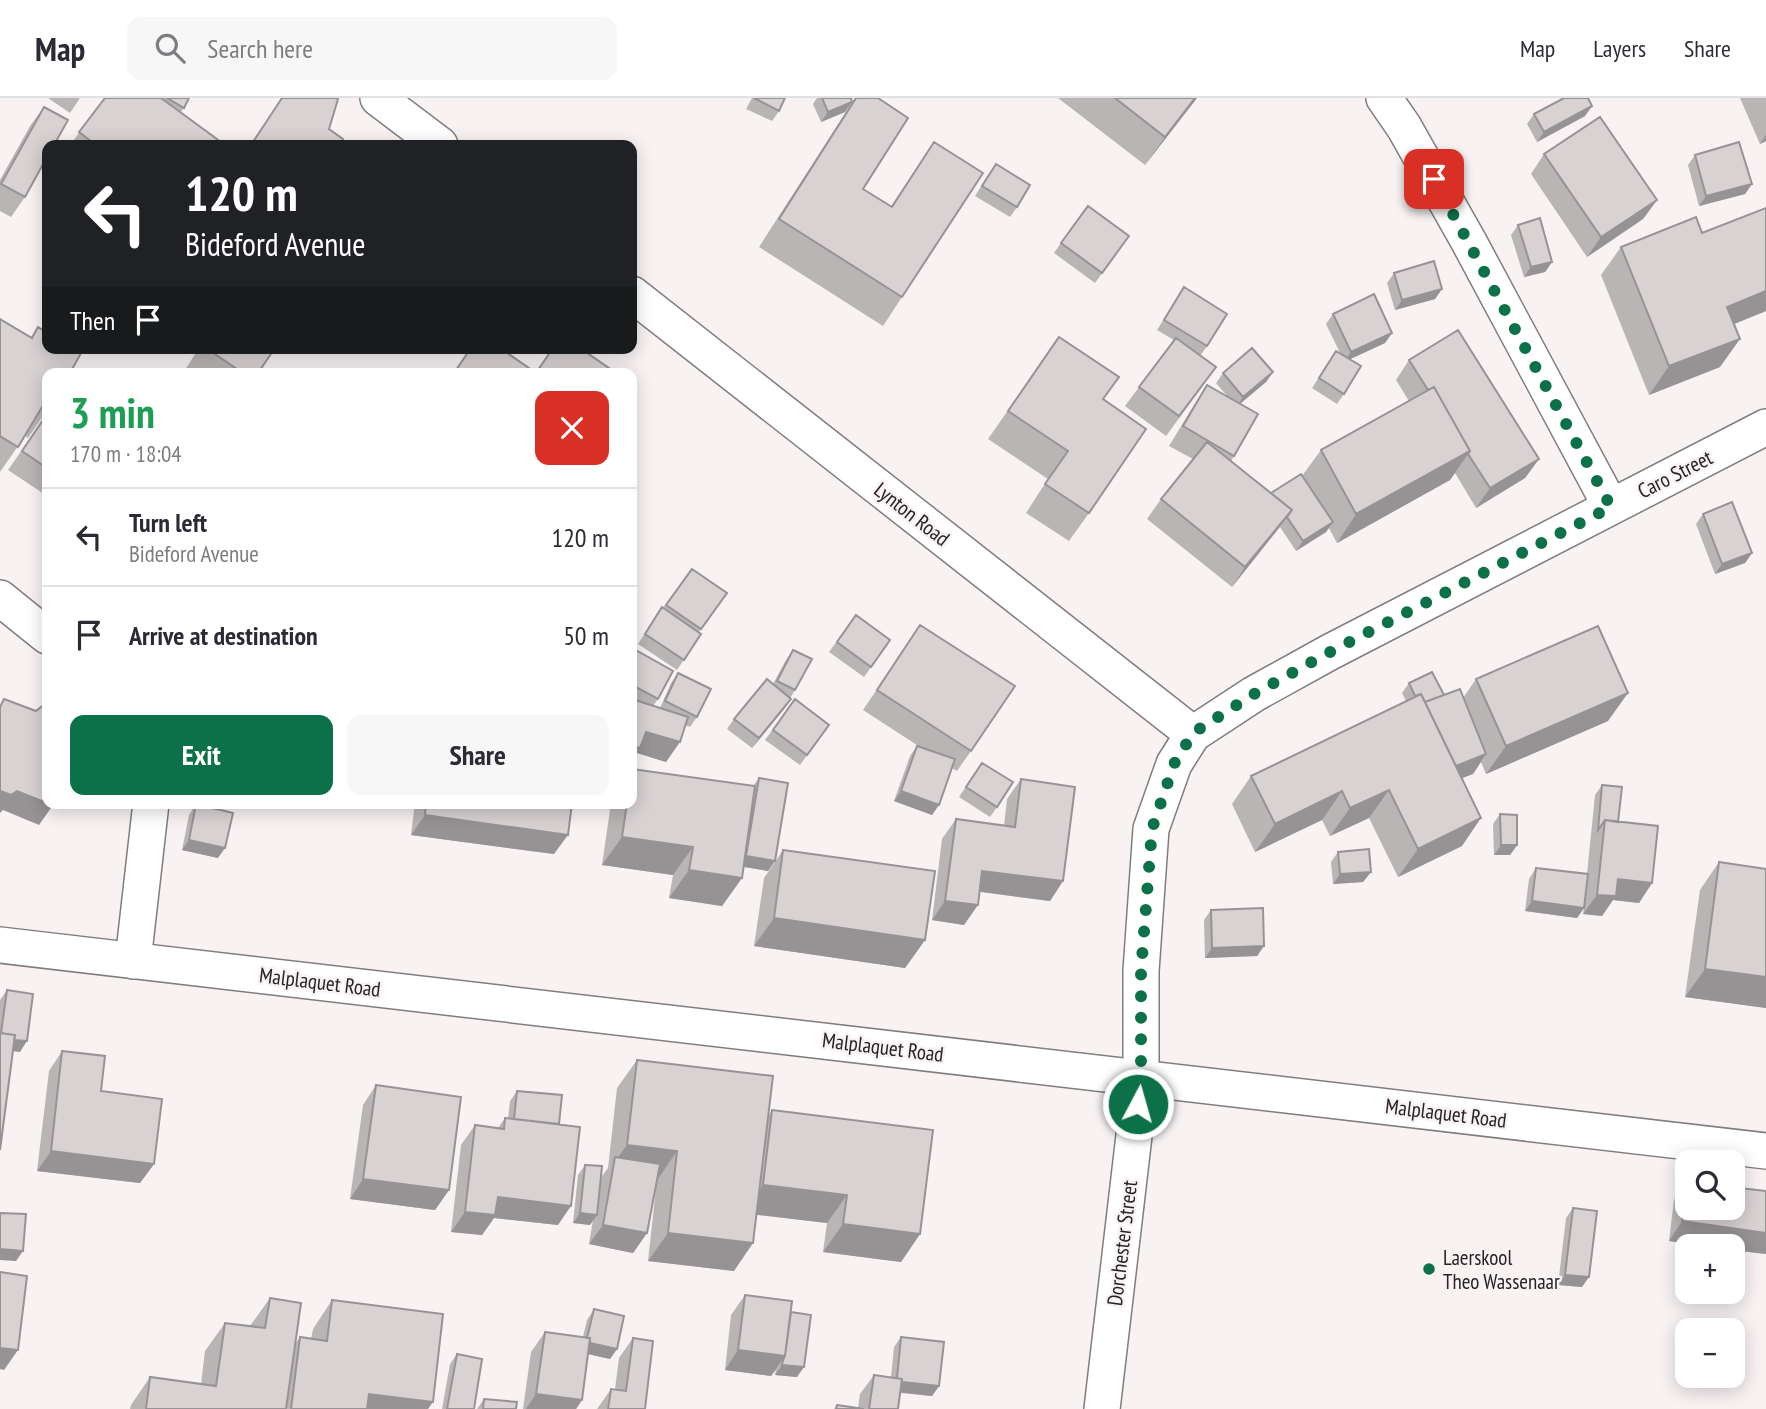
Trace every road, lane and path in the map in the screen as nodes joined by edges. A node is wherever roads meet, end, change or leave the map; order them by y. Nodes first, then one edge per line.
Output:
1 (378, 98) edge
2 (1384, 98) edge
3 (433, 140) edge
4 (637, 298) edge
5 (1766, 427) edge
6 (1611, 507) junction
7 (0, 598) edge
8 (42, 632) edge
9 (1193, 733) junction
10 (150, 809) edge
11 (0, 945) edge
12 (133, 961) junction
13 (1141, 1076) junction
14 (1766, 1151) edge
15 (1102, 1409) edge

1 - 3 street
2 - 6 street
4 - 9 street, Lynton Road
5 - 6 street, Caro Street
6 - 9 street, Caro Street
7 - 8 street
9 - 13 street, Caro Street
10 - 12 street
11 - 12 street, Malplaquet Road
12 - 13 street, Malplaquet Road
13 - 14 street, Malplaquet Road
13 - 15 street, Dorchester Street

